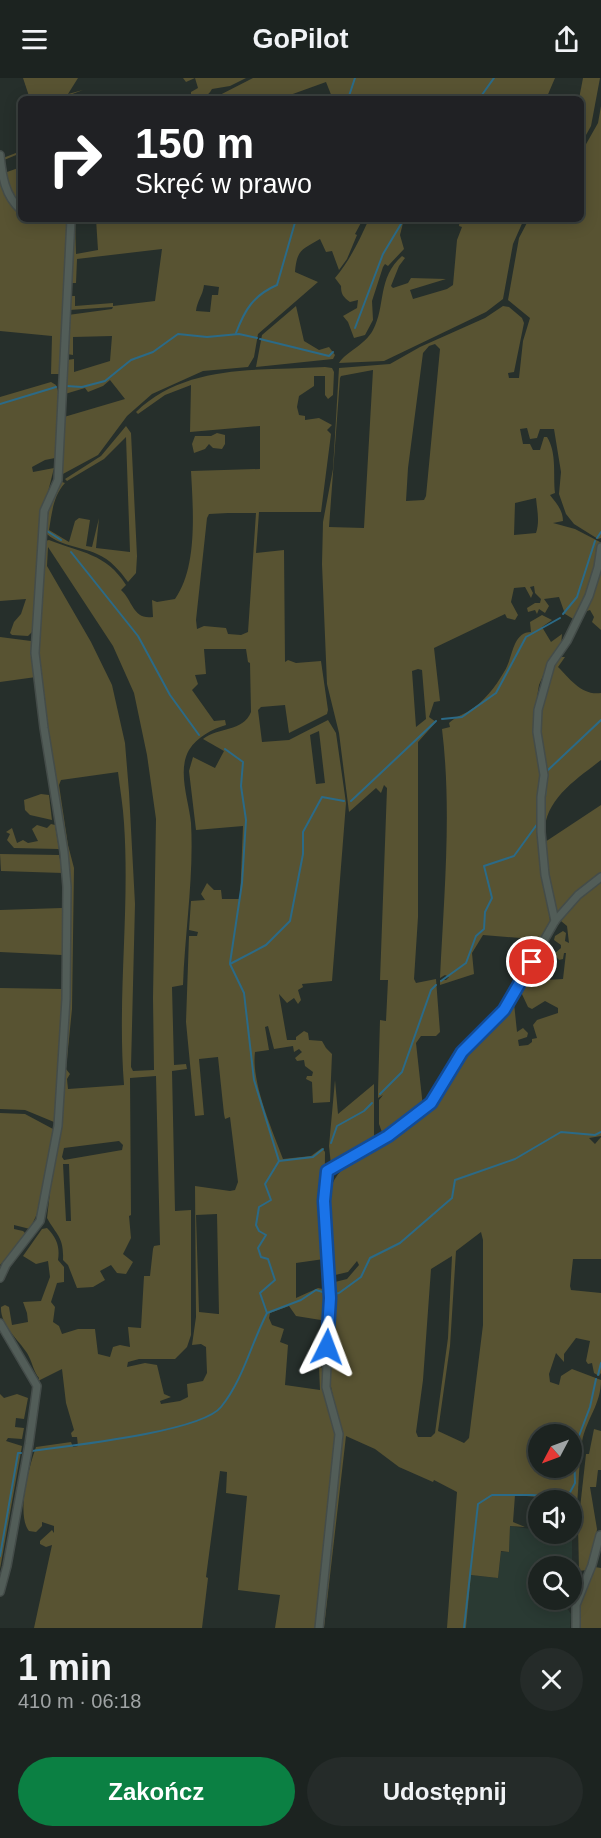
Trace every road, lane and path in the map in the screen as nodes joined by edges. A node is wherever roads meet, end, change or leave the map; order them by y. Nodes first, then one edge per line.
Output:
1 (0, 155) edge
2 (18, 207) edge
3 (70, 222) edge
4 (601, 547) edge
5 (601, 877) edge
6 (555, 921) junction
7 (0, 1278) edge
8 (0, 1323) edge
9 (600, 1535) edge
10 (0, 1592) edge
11 (319, 1628) edge
12 (576, 1628) edge

1 - 2 street
3 - 7 street
4 - 6 street
5 - 6 street
6 - 11 street
8 - 10 street
9 - 12 street

